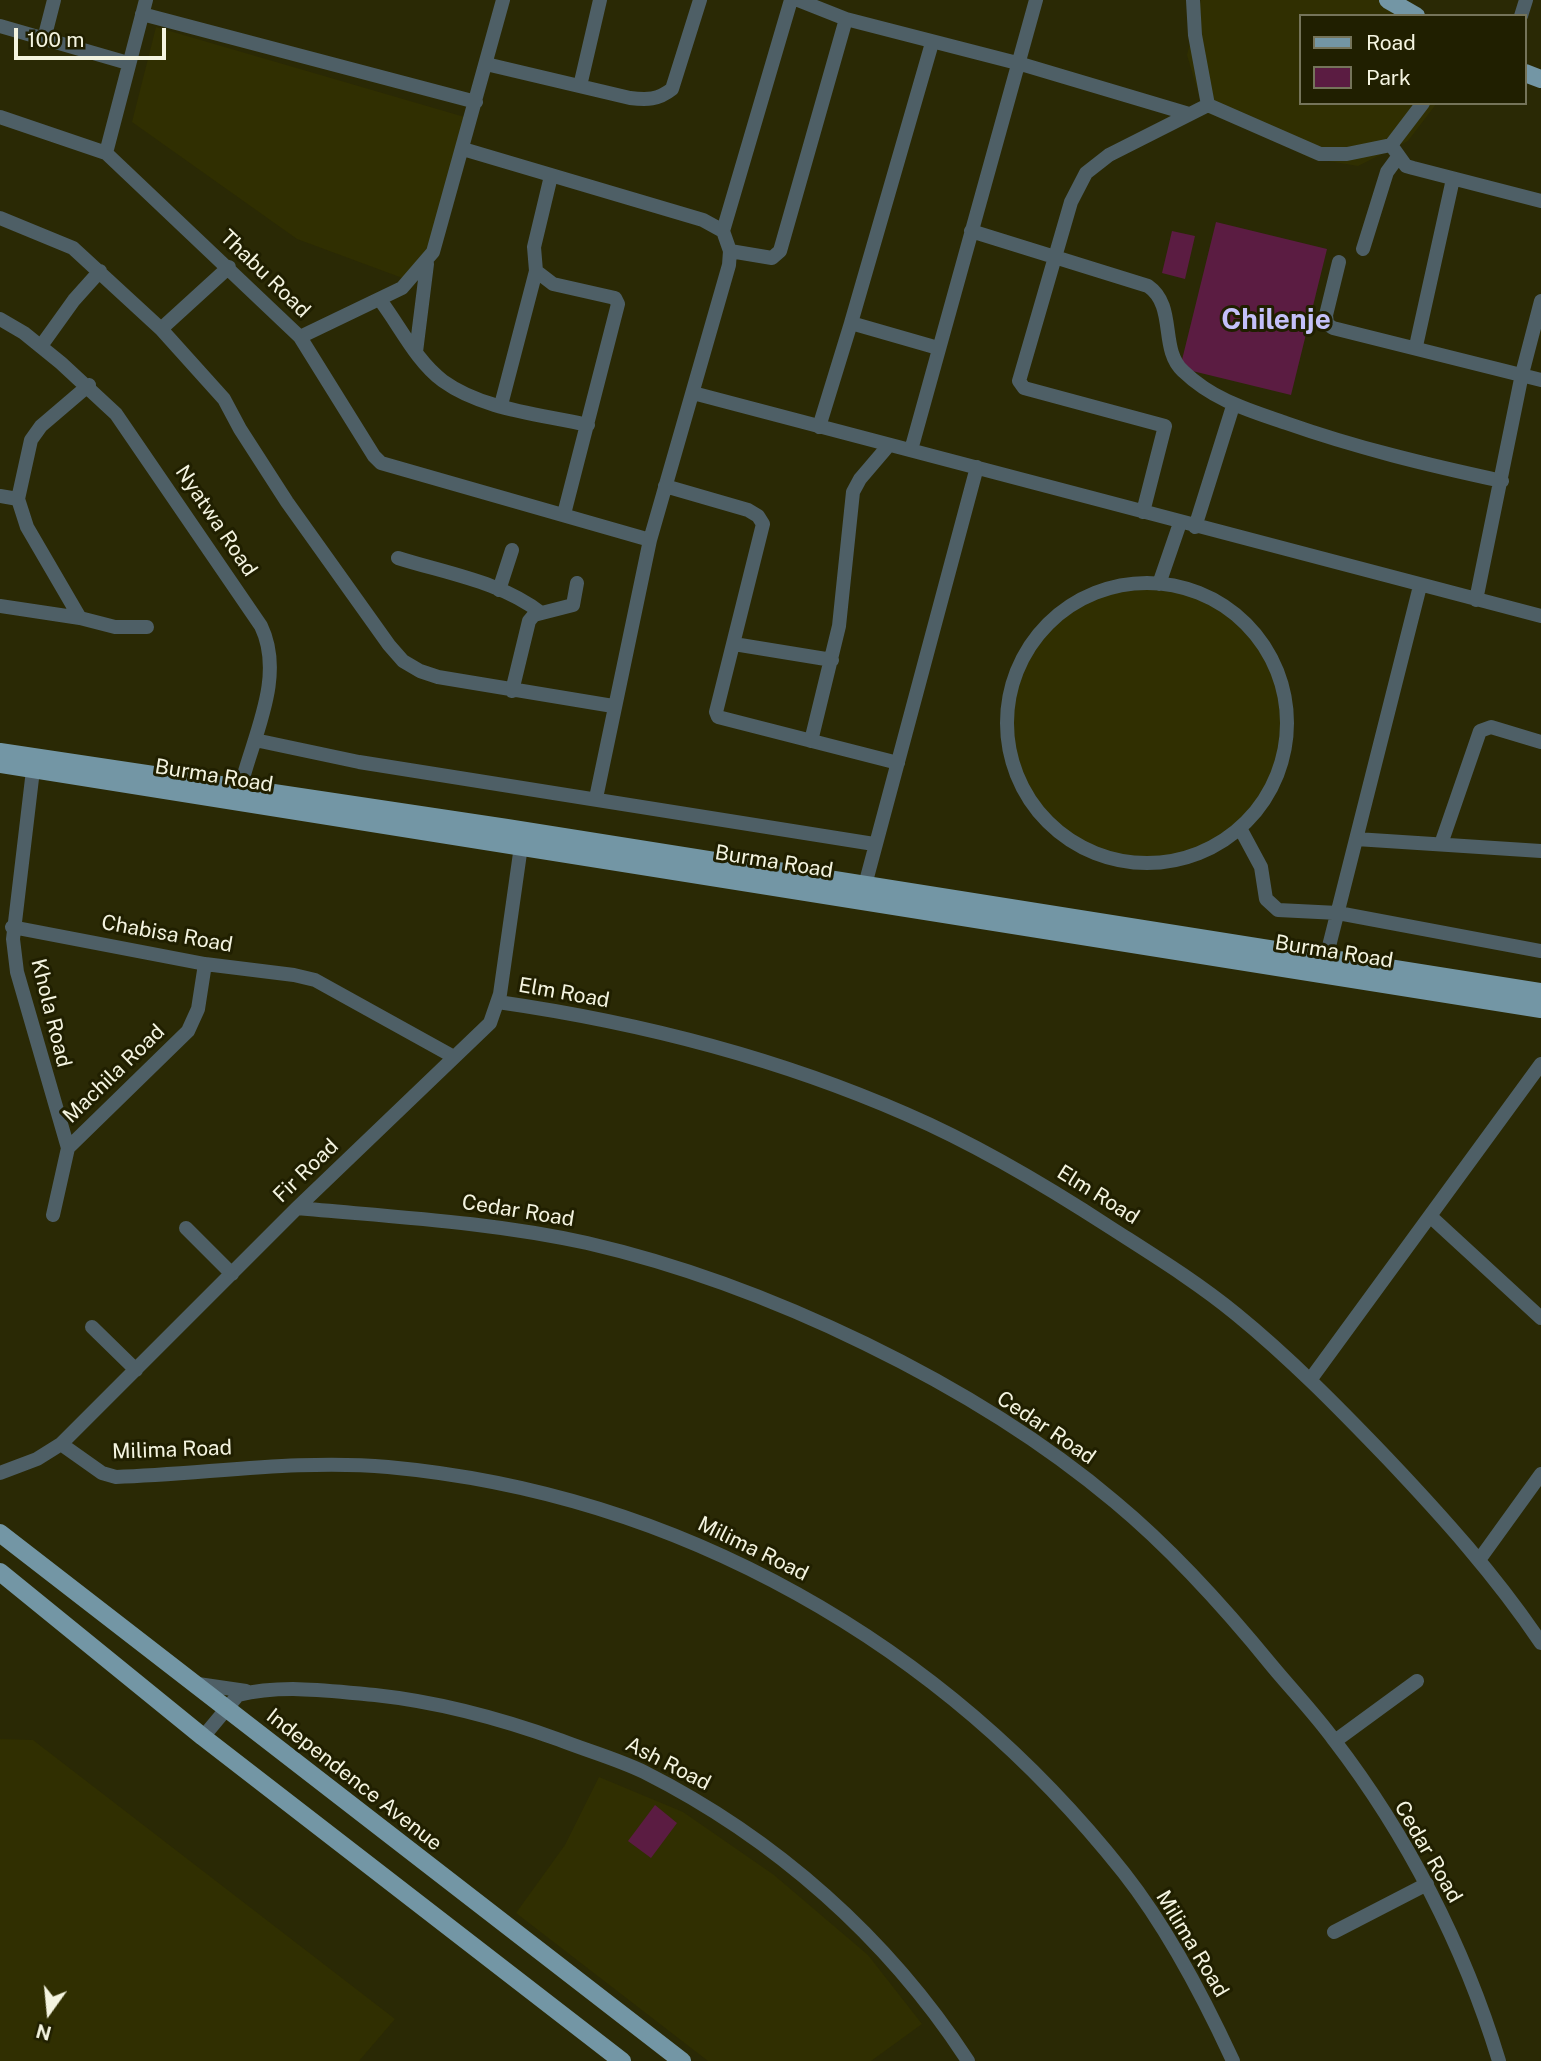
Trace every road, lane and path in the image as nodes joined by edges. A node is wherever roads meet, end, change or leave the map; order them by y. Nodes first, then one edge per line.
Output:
1 (54, 0) edge
2 (503, 0) edge
3 (600, 0) edge
4 (700, 0) edge
5 (790, 0) edge
6 (798, 0) edge
7 (1036, 0) edge
8 (1193, 0) edge
9 (1393, 1) edge
10 (144, 7) edge
11 (1413, 14) edge
12 (846, 19) junction
13 (0, 26) edge
14 (44, 39) junction
15 (932, 43) junction
16 (128, 63) junction
17 (486, 64) junction
18 (1021, 64) junction
19 (580, 86) junction
20 (476, 102) junction
21 (1208, 105) junction
22 (1422, 105) edge
23 (1189, 114) junction
24 (0, 117) edge
25 (463, 149) junction
26 (1395, 151) junction
27 (106, 153) junction
28 (551, 176) junction
29 (1453, 179) junction
30 (1541, 201) edge
31 (0, 218) edge
32 (723, 231) junction
33 (971, 231) junction
34 (1363, 249) dead end
35 (730, 251) junction
36 (1055, 256) junction
37 (427, 262) junction
38 (1339, 262) dead end
39 (229, 267) junction
40 (100, 271) junction
41 (536, 271) junction
42 (380, 300) junction
43 (1541, 301) edge
44 (0, 319) edge
45 (851, 323) junction
46 (161, 330) junction
47 (300, 337) junction
48 (41, 346) junction
49 (1416, 346) junction
50 (938, 348) junction
51 (416, 352) junction
52 (1522, 374) junction
53 (1541, 380) edge
54 (89, 386) junction
55 (693, 393) junction
56 (501, 405) junction
57 (1233, 406) junction
58 (588, 425) junction
59 (820, 427) junction
60 (888, 445) junction
61 (911, 450) junction
62 (977, 467) junction
63 (1502, 481) junction
64 (665, 486) junction
65 (0, 496) edge
66 (18, 499) junction
67 (1143, 512) junction
68 (564, 514) junction
69 (1188, 525) junction
70 (650, 540) junction
71 (512, 550) dead end
72 (398, 558) dead end
73 (577, 583) dead end
74 (1159, 584) junction
75 (1420, 586) junction
76 (499, 590) junction
77 (1476, 600) junction
78 (0, 606) edge
79 (541, 613) junction
80 (1541, 616) edge
81 (80, 618) junction
82 (147, 627) dead end
83 (734, 644) junction
84 (832, 660) junction
85 (512, 691) junction
86 (613, 706) junction
87 (255, 740) junction
88 (811, 741) junction
89 (1541, 742) edge
90 (0, 752) edge
91 (898, 763) junction
92 (0, 764) edge
93 (33, 770) junction
94 (239, 796) junction
95 (596, 798) junction
96 (1240, 828) junction
97 (522, 838) junction
98 (1356, 839) junction
99 (874, 844) junction
100 (1441, 844) junction
101 (1541, 851) edge
102 (865, 885) junction
103 (1338, 913) junction
104 (12, 927) junction
105 (1541, 951) edge
106 (1326, 958) junction
107 (205, 964) junction
108 (1541, 992) edge
109 (498, 1002) junction
110 (1541, 1009) edge
111 (454, 1057) junction
112 (1541, 1064) edge
113 (68, 1148) junction
114 (297, 1208) junction
115 (53, 1215) dead end
116 (1430, 1216) junction
117 (186, 1228) dead end
118 (232, 1274) junction
119 (1541, 1318) edge
120 (92, 1327) dead end
121 (136, 1370) junction
122 (1310, 1380) junction
123 (61, 1444) junction
124 (1, 1472) edge
125 (1541, 1474) edge
126 (0, 1534) edge
127 (1479, 1560) junction
128 (0, 1572) edge
129 (1541, 1643) edge
130 (190, 1681) junction
131 (1417, 1681) dead end
132 (252, 1691) junction
133 (226, 1710) junction
134 (203, 1737) junction
135 (1335, 1741) junction
136 (1427, 1884) junction
137 (1334, 1932) dead end
138 (622, 2061) edge
139 (682, 2061) edge
140 (968, 2061) edge
141 (1233, 2061) edge
142 (1499, 2061) edge

1 - 14 street
2 - 17 street, Thabu Road
3 - 19 street
4 - 19 street
5 - 32 street
6 - 12 street
7 - 18 street
8 - 21 street
9 - 11 main road
10 - 16 street
10 - 20 street
12 - 15 street
12 - 35 street
13 - 14 street
14 - 16 street
15 - 18 street
15 - 45 street
16 - 27 street
17 - 19 street
17 - 20 street, Thabu Road
18 - 23 street
18 - 33 street
20 - 25 street, Thabu Road
21 - 23 street
21 - 26 street
22 - 26 street
23 - 36 street
24 - 27 street
25 - 28 street
25 - 37 street, Thabu Road
26 - 29 street
26 - 34 street
27 - 39 street, Thabu Road
28 - 32 street
28 - 41 street
29 - 30 street
29 - 49 street
31 - 40 street
32 - 35 street
33 - 36 street
33 - 50 street
35 - 55 street
36 - 57 street
36 - 67 street
37 - 42 street, Thabu Road
37 - 51 street
38 - 49 street
39 - 46 street
39 - 47 street, Thabu Road
40 - 46 street
40 - 48 street
41 - 56 street
41 - 58 street
42 - 47 street, Thabu Road
42 - 51 street
43 - 52 street
44 - 48 street, Nyatwa Road
45 - 50 street
45 - 59 street
46 - 85 street
47 - 68 street
48 - 54 street, Nyatwa Road
49 - 52 street
50 - 61 street
51 - 56 street
52 - 53 street
52 - 63 street
54 - 66 street
54 - 87 street, Nyatwa Road
55 - 59 street
55 - 64 street
56 - 58 street
57 - 63 street
57 - 69 street
58 - 68 street
59 - 60 street
60 - 61 street
60 - 84 street
61 - 62 street
62 - 67 street
62 - 91 street
63 - 77 street
64 - 70 street
64 - 83 street
65 - 66 street
66 - 81 street
67 - 69 street
68 - 70 street
69 - 74 street
69 - 75 street
70 - 86 street
71 - 76 street
72 - 76 street
73 - 79 street
74 - 96 street
74 - 96 street
75 - 77 street
75 - 98 street
76 - 79 street
77 - 80 street
78 - 81 street
79 - 85 street
81 - 82 street
83 - 84 street
83 - 88 street
84 - 88 street
85 - 86 street
86 - 95 street
87 - 94 street, Nyatwa Road
87 - 95 street
88 - 91 street
89 - 100 street
90 - 94 main road, Burma Road
91 - 99 street
92 - 93 main road, Burma Road
93 - 94 main road, Burma Road
93 - 104 street
94 - 97 main road, Burma Road
95 - 99 street
96 - 103 street
97 - 102 main road, Burma Road
97 - 109 street, Fir Road
97 - 110 main road, Burma Road
98 - 100 street
98 - 103 street
99 - 102 street
100 - 101 street
102 - 106 main road, Burma Road
103 - 105 street
103 - 106 street
104 - 107 street, Chabisa Road
104 - 113 street, Khola Road
106 - 108 main road, Burma Road
107 - 111 street, Chabisa Road
107 - 113 street, Machila Road
109 - 111 street, Fir Road
109 - 122 street, Elm Road
111 - 114 street, Fir Road
112 - 116 street
113 - 115 street, Machila Road
114 - 118 street, Fir Road
114 - 135 street, Cedar Road
116 - 119 street
116 - 122 street
117 - 118 street
118 - 121 street, Fir Road
120 - 121 street
121 - 123 street, Fir Road
122 - 127 street, Elm Road
123 - 124 street, Fir Road
123 - 141 street, Milima Road
125 - 127 street
126 - 130 main road, Independence Avenue
127 - 129 street, Elm Road
128 - 134 main road
130 - 132 street, Ash Road
130 - 133 main road, Independence Avenue
131 - 135 street
132 - 133 street
132 - 140 street, Ash Road
133 - 134 street
133 - 139 main road, Independence Avenue
134 - 138 main road
135 - 136 street, Cedar Road
136 - 137 street
136 - 142 street, Cedar Road

